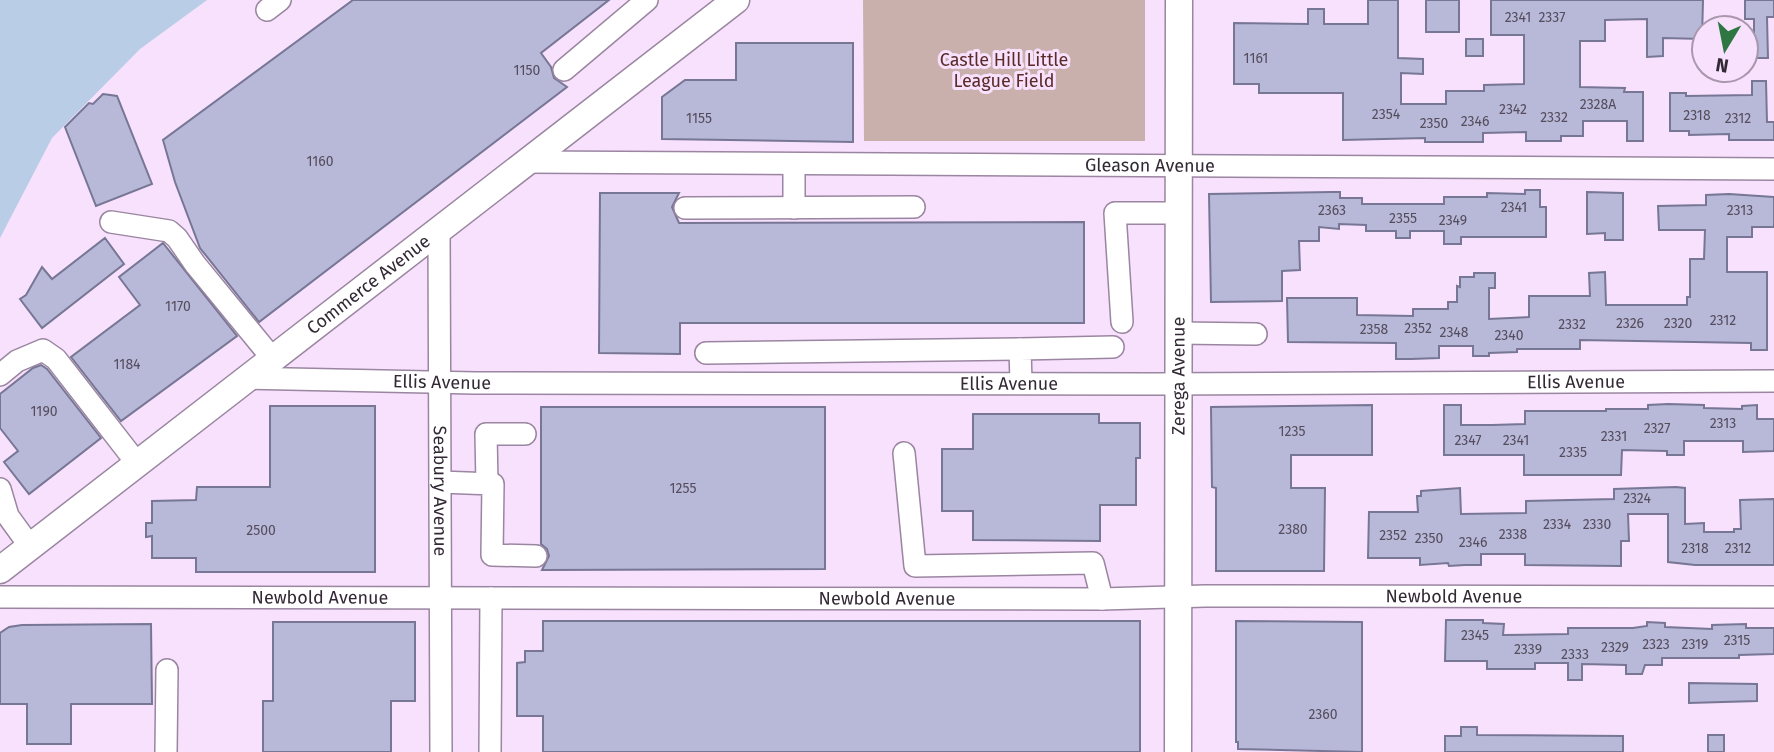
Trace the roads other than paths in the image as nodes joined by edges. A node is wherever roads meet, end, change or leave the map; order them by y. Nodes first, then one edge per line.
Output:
1 (647, 0) edge
2 (1180, 0) edge
3 (726, 3) edge
4 (564, 70) dead end
5 (524, 162) junction
6 (794, 164) junction
7 (1178, 167) junction
8 (1774, 169) edge
9 (685, 208) dead end
10 (794, 208) junction
11 (914, 208) dead end
12 (1178, 213) junction
13 (111, 222) dead end
14 (439, 230) junction
15 (1122, 322) dead end
16 (1178, 333) junction
17 (1256, 334) dead end
18 (1113, 347) dead end
19 (1020, 349) junction
20 (706, 353) dead end
21 (272, 358) junction
22 (0, 375) edge
23 (246, 378) junction
24 (1774, 381) edge
25 (440, 382) junction
26 (1178, 382) junction
27 (1021, 383) junction
28 (525, 434) dead end
29 (904, 453) dead end
30 (136, 462) junction
31 (440, 482) junction
32 (487, 484) junction
33 (0, 489) edge
34 (29, 545) junction
35 (537, 556) dead end
36 (0, 570) edge
37 (0, 597) edge
38 (440, 597) junction
39 (1774, 597) edge
40 (491, 598) junction
41 (1179, 598) junction
42 (1102, 599) junction
43 (167, 670) dead end
44 (166, 752) edge
45 (440, 752) edge
46 (490, 752) edge
47 (1178, 752) edge

1 - 4 street
2 - 7 main road, Zerega Avenue
3 - 5 main road, Commerce Avenue
5 - 6 street, Gleason Avenue
5 - 14 main road, Commerce Avenue
6 - 7 street, Gleason Avenue
6 - 10 street
7 - 8 street, Gleason Avenue
7 - 12 main road, Zerega Avenue
9 - 10 street
10 - 11 street
12 - 15 street
12 - 16 main road, Zerega Avenue
13 - 21 street
14 - 21 main road, Commerce Avenue
14 - 25 street, Seabury Avenue
16 - 17 street
16 - 26 main road, Zerega Avenue
18 - 19 street
19 - 20 street
19 - 27 street
21 - 23 main road, Commerce Avenue
22 - 30 street
23 - 25 street, Ellis Avenue
23 - 30 main road, Commerce Avenue
24 - 26 street, Ellis Avenue
25 - 27 street, Ellis Avenue
25 - 31 street, Seabury Avenue
26 - 27 street, Ellis Avenue
26 - 41 main road, Zerega Avenue
28 - 32 street
29 - 42 street
30 - 34 main road, Commerce Avenue
31 - 32 street
31 - 38 street, Seabury Avenue
32 - 35 street
33 - 34 street
34 - 36 main road, Commerce Avenue
37 - 38 street, Newbold Avenue
38 - 40 street, Newbold Avenue
38 - 45 street, Seabury Avenue
39 - 41 street, Newbold Avenue
40 - 42 street, Newbold Avenue
40 - 46 street
41 - 42 street, Newbold Avenue
41 - 47 main road, Zerega Avenue
43 - 44 street

